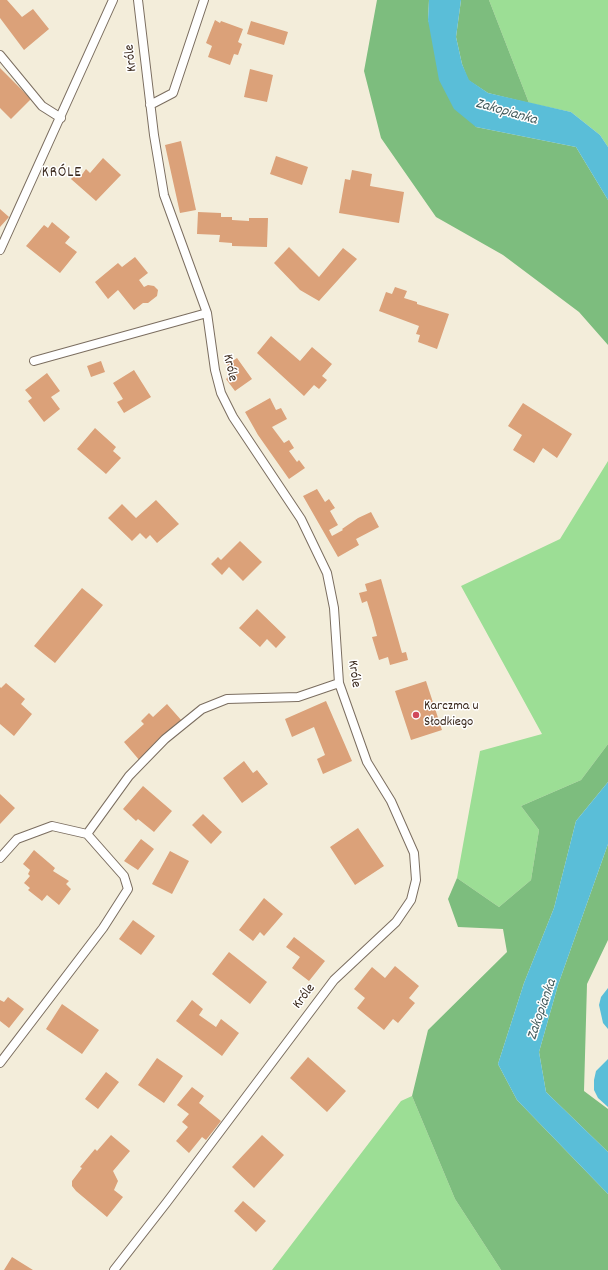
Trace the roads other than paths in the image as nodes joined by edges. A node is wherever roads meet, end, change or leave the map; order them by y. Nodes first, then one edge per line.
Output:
1 (113, 0) edge
2 (138, 0) edge
3 (204, 0) edge
4 (0, 55) edge
5 (150, 105) junction
6 (61, 118) junction
7 (0, 250) edge
8 (207, 313) junction
9 (34, 361) dead end
10 (339, 683) junction
11 (87, 834) junction
12 (0, 858) edge
13 (0, 1063) edge
14 (114, 1270) edge

1 - 6 lane
2 - 5 lane, Króle
3 - 5 lane
4 - 6 lane
5 - 8 lane, Króle
6 - 7 lane
8 - 9 lane
8 - 10 lane, Króle
10 - 11 lane
10 - 14 lane, Króle
11 - 12 lane
11 - 13 lane

